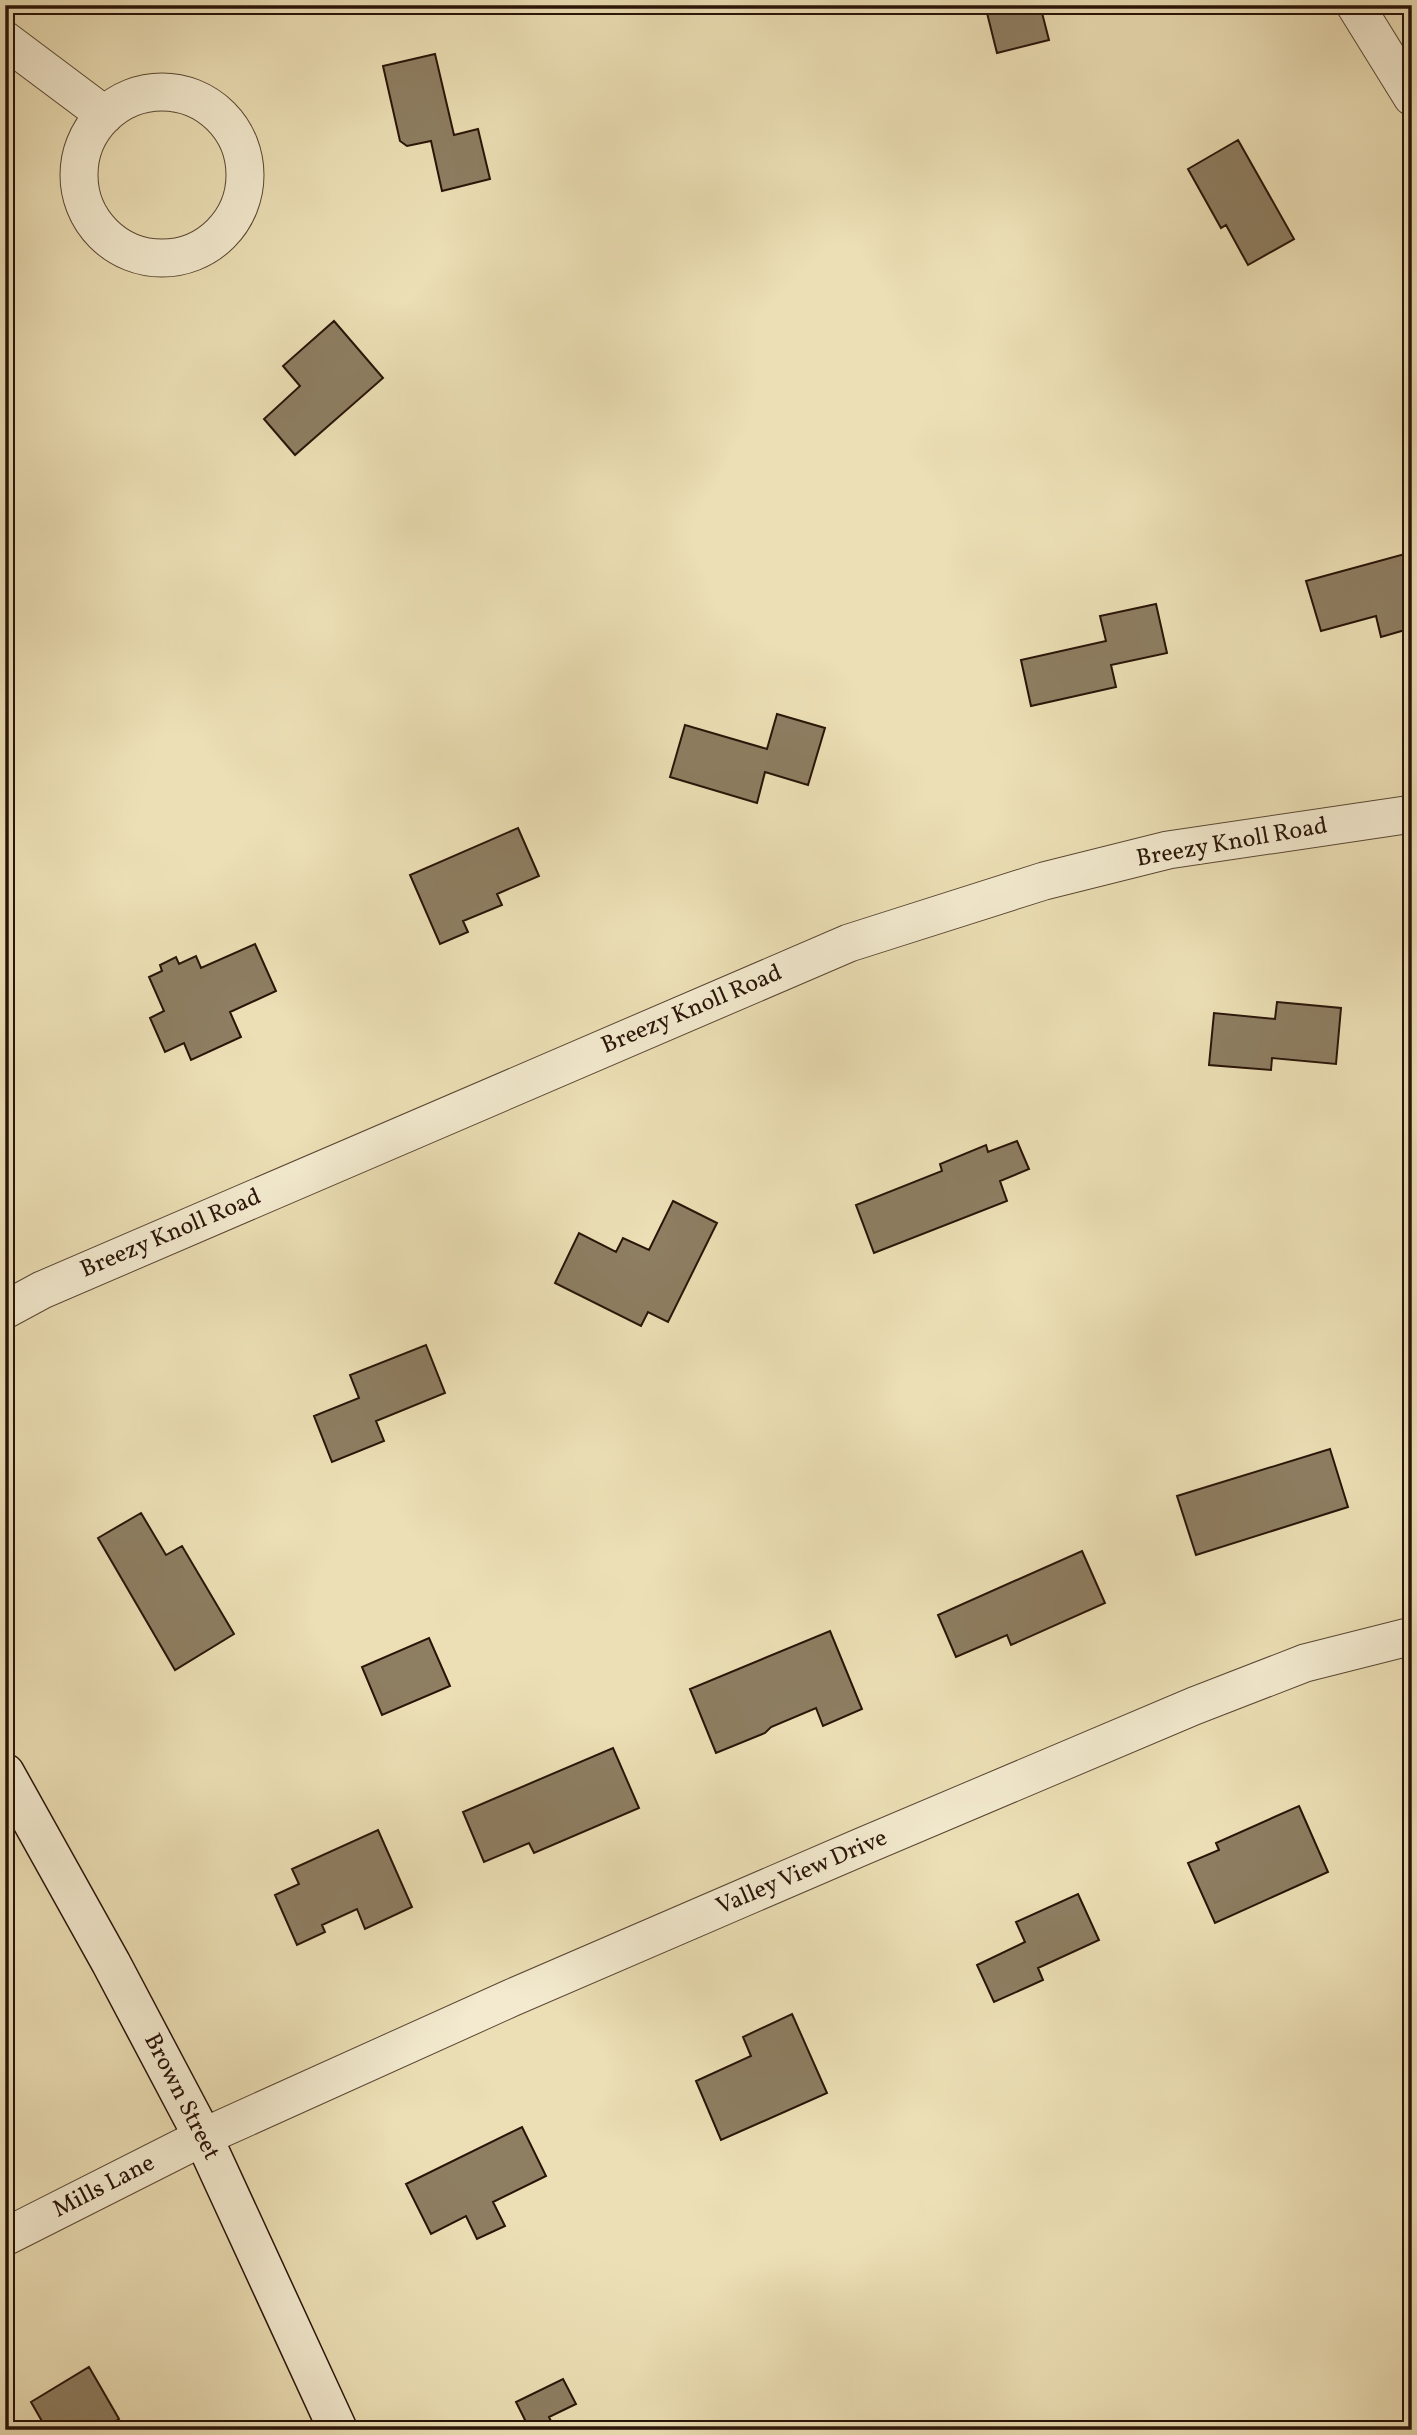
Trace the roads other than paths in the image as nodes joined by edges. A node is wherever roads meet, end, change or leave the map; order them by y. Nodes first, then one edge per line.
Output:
1 (1355, 5) edge
2 (5, 40) edge
3 (1412, 97) edge
4 (105, 114) junction
5 (1412, 814) edge
6 (5, 1310) edge
7 (1412, 1636) edge
8 (5, 1773) edge
9 (203, 2137) junction
10 (5, 2237) edge
11 (338, 2430) edge

1 - 3 street
2 - 4 street
4 - 4 street
5 - 6 street, Breezy Knoll Road
7 - 9 street, Valley View Drive
8 - 9 street, Brown Street
9 - 10 street, Mills Lane
9 - 11 street, Brown Street

